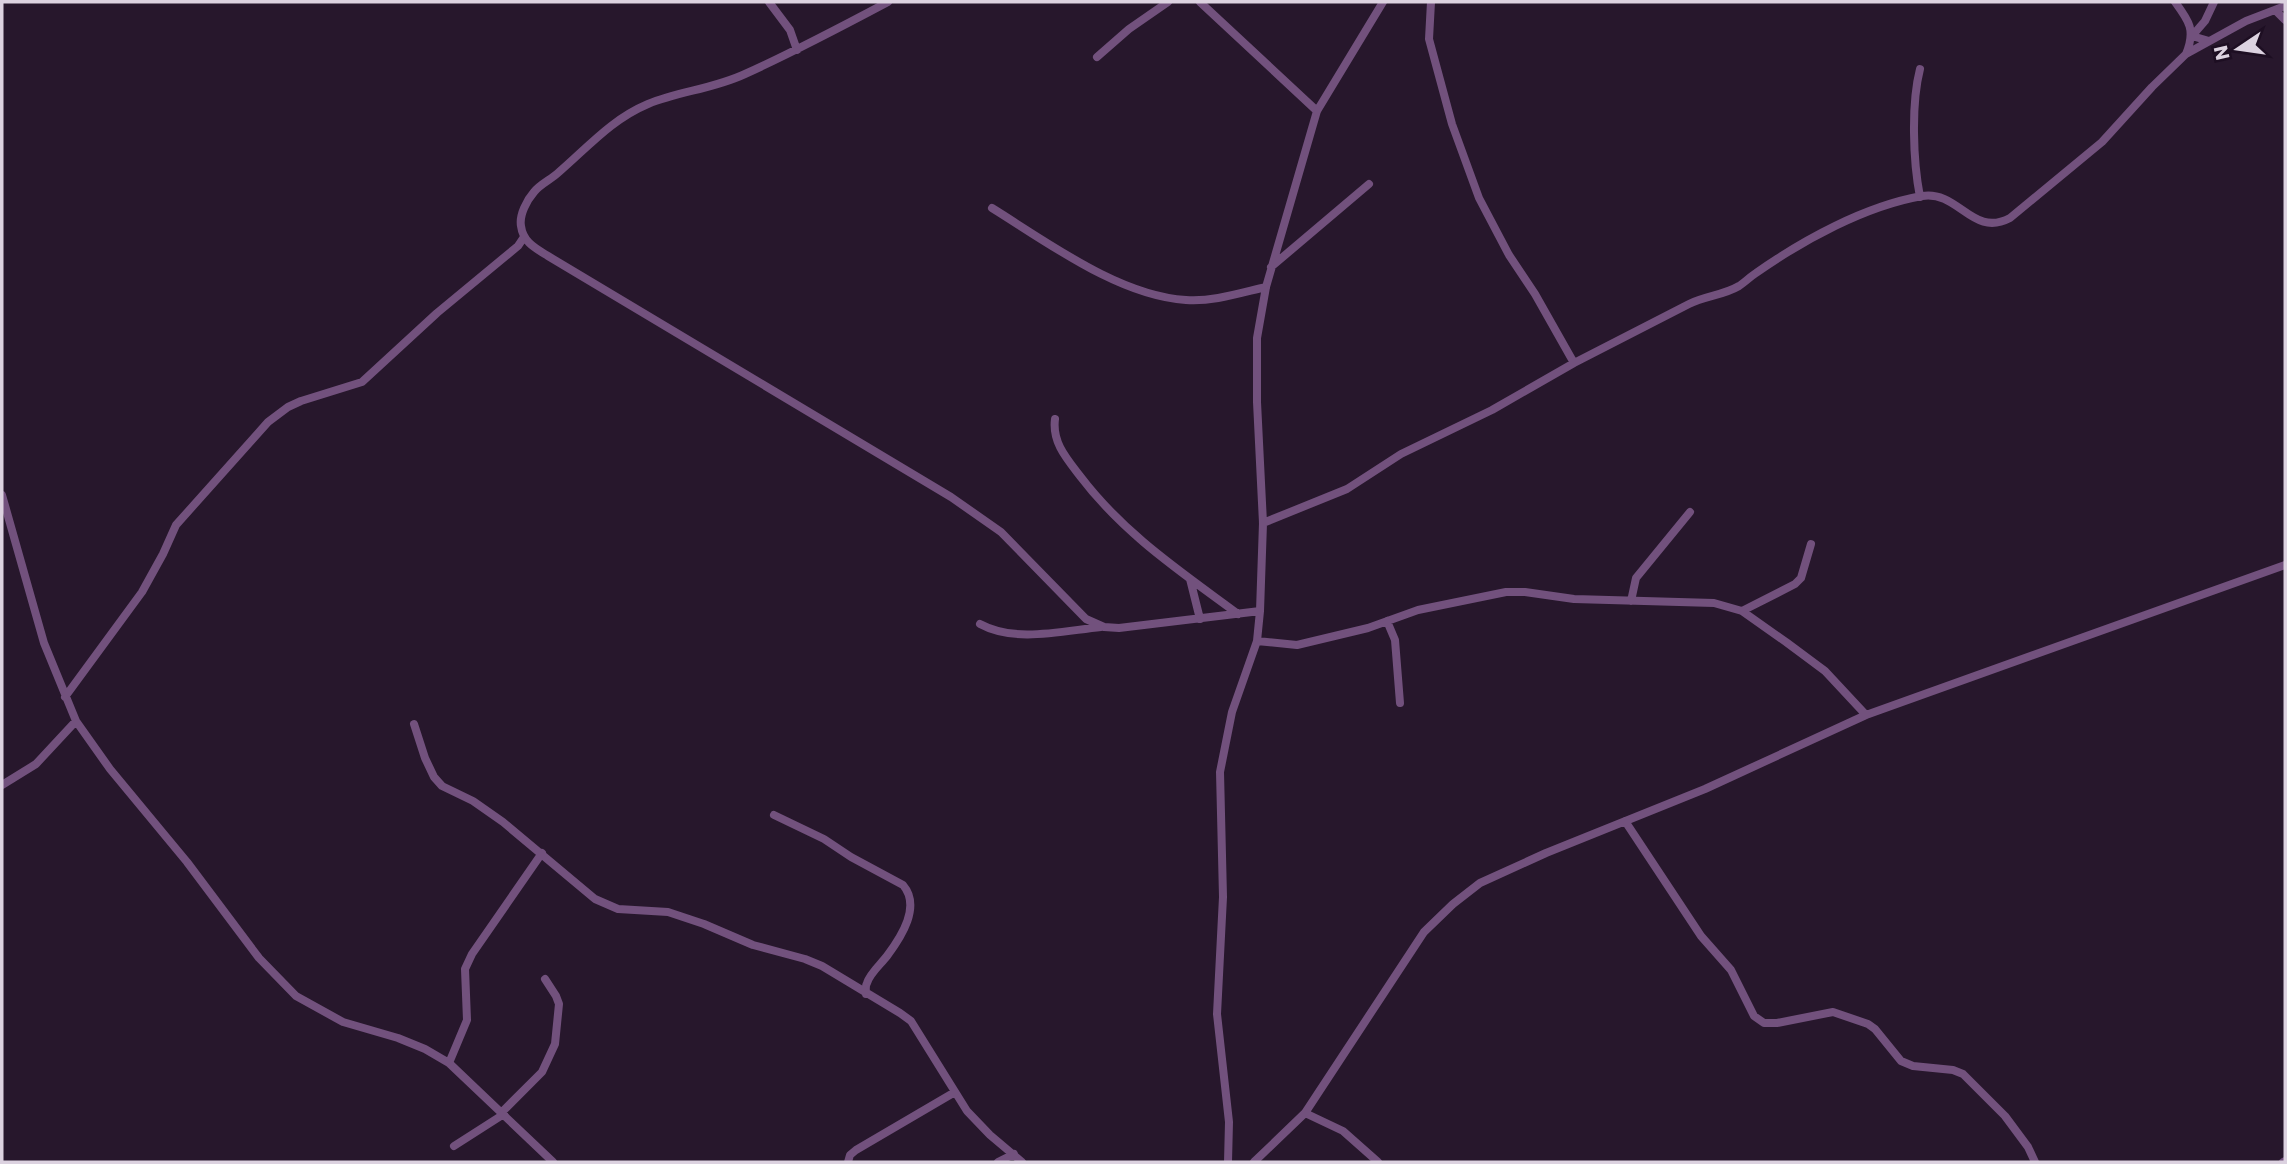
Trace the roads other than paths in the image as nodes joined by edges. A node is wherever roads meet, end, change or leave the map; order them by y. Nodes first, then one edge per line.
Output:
1 (769, 2) edge
2 (888, 2) edge
3 (1168, 2) edge
4 (1200, 2) edge
5 (1383, 2) edge
6 (1431, 2) edge
7 (2175, 2) edge
8 (2214, 2) edge
9 (2285, 6) edge
10 (2275, 10) junction
11 (2285, 20) edge
12 (2192, 36) junction
13 (2209, 41) junction
14 (797, 50) junction
15 (2186, 54) junction
16 (1097, 57) dead end
17 (1920, 69) dead end
18 (1317, 111) junction
19 (1370, 184) dead end
20 (1920, 197) junction
21 (992, 208) dead end
22 (524, 237) junction
23 (1271, 267) junction
24 (1266, 287) junction
25 (1574, 363) junction
26 (1055, 419) dead end
27 (2, 495) edge
28 (1690, 512) dead end
29 (1263, 523) junction
30 (1811, 544) dead end
31 (2285, 565) edge
32 (1190, 579) junction
33 (1631, 601) junction
34 (1260, 611) junction
35 (1742, 611) junction
36 (1238, 614) junction
37 (1200, 619) junction
38 (1387, 621) junction
39 (980, 624) dead end
40 (1104, 627) junction
41 (1256, 641) junction
42 (65, 697) junction
43 (1401, 703) dead end
44 (1866, 715) junction
45 (76, 721) junction
46 (414, 723) dead end
47 (2, 785) edge
48 (774, 815) dead end
49 (1625, 821) junction
50 (542, 853) junction
51 (545, 979) dead end
52 (866, 994) junction
53 (449, 1063) junction
54 (955, 1092) junction
55 (1304, 1112) junction
56 (503, 1113) junction
57 (454, 1146) dead end
58 (1014, 1154) junction
59 (550, 1159) edge
60 (540, 1162) edge
61 (848, 1162) edge
62 (998, 1162) edge
63 (1022, 1162) edge
64 (1228, 1162) edge
65 (1254, 1162) edge
66 (1378, 1162) edge
67 (2035, 1162) edge

1 - 14 street
2 - 14 street
3 - 16 street
4 - 18 street
5 - 18 street
6 - 25 street
7 - 12 street
8 - 12 street
9 - 10 street
10 - 11 street
10 - 13 street
12 - 13 street
12 - 15 street
13 - 15 street
14 - 22 street
15 - 20 street
17 - 20 street
18 - 23 street
19 - 23 street
20 - 25 street
21 - 24 street
22 - 40 street
22 - 42 street
23 - 24 street
24 - 29 street
25 - 29 street
26 - 32 street
27 - 42 street
28 - 33 street
29 - 34 street
30 - 35 street
31 - 44 street
32 - 36 street
32 - 37 street
33 - 35 street
33 - 38 street
34 - 36 street
34 - 41 street
35 - 44 street
36 - 37 street
37 - 40 street
38 - 41 street
38 - 43 street
39 - 40 street
41 - 64 street
42 - 45 street
44 - 49 street
45 - 47 street
45 - 53 street
46 - 50 street
48 - 52 street
49 - 55 street
49 - 67 street
50 - 52 street
50 - 53 street
51 - 56 street
52 - 54 street
53 - 56 street
54 - 58 street
54 - 61 street
55 - 65 street
55 - 66 street
56 - 57 street
56 - 59 street
58 - 62 street
58 - 63 street
59 - 60 street

